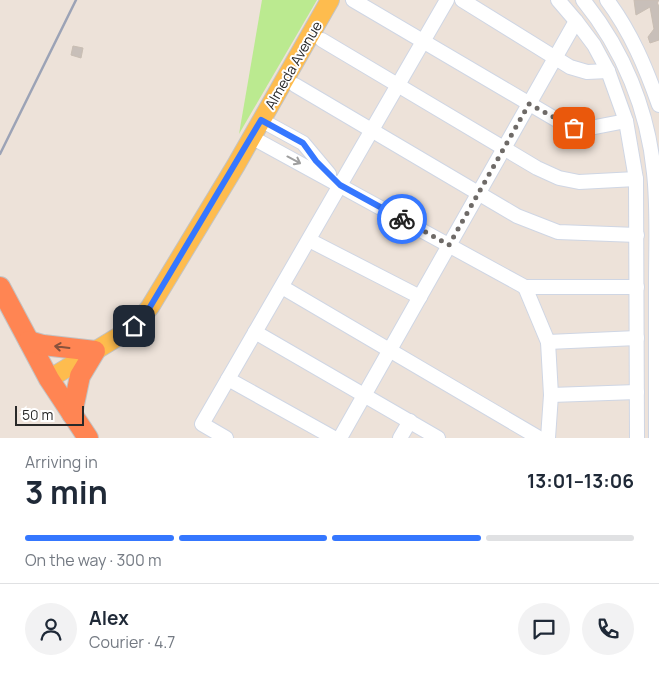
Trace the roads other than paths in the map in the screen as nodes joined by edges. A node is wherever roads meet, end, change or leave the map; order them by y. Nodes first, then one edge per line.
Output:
1 (330, 0) edge
2 (353, 0) edge
3 (448, 0) edge
4 (462, 0) edge
5 (558, 0) edge
6 (584, 0) edge
7 (607, 0) edge
8 (576, 21) junction
9 (322, 40) dead end
10 (424, 41) junction
11 (555, 58) junction
12 (608, 72) junction
13 (295, 85) dead end
14 (398, 86) junction
15 (529, 104) junction
16 (659, 105) edge
17 (261, 120) junction
18 (626, 121) junction
19 (372, 130) junction
20 (251, 137) junction
21 (504, 148) junction
22 (656, 169) edge
23 (636, 179) junction
24 (340, 185) junction
25 (479, 193) junction
26 (637, 235) junction
27 (309, 240) junction
28 (449, 245) junction
29 (0, 287) edge
30 (282, 287) junction
31 (525, 287) junction
32 (637, 287) junction
33 (420, 297) junction
34 (255, 332) junction
35 (637, 338) junction
36 (29, 341) junction
37 (548, 342) junction
38 (390, 350) junction
39 (95, 351) junction
40 (49, 379) junction
41 (228, 379) junction
42 (637, 392) junction
43 (364, 395) junction
44 (551, 395) junction
45 (72, 414) junction
46 (410, 422) junction
47 (88, 438) edge
48 (226, 438) edge
49 (334, 438) edge
50 (340, 438) edge
51 (400, 438) edge
52 (438, 438) edge
53 (539, 438) edge
54 (548, 438) edge
55 (637, 438) edge
56 (656, 438) edge

1 - 17 main road, Almeda Avenue
2 - 10 street
3 - 10 street
4 - 11 street
5 - 8 street
6 - 22 street
7 - 16 street
8 - 11 street
8 - 12 street
9 - 14 street
10 - 14 street
10 - 15 street
11 - 12 street
11 - 15 street
12 - 18 street
13 - 19 street
14 - 19 street
14 - 21 street
15 - 18 street
15 - 21 street
17 - 20 main road, Almeda Avenue
17 - 24 street
18 - 23 street
19 - 24 street
19 - 25 street
20 -> 24 street
20 - 39 main road, Almeda Avenue
21 - 23 street
21 - 25 street
22 - 56 street
23 - 26 street
24 - 27 street
24 - 28 street
25 - 26 street
25 - 28 street
26 - 32 street
27 - 30 street
27 - 33 street
28 - 31 street
28 - 33 street
29 - 36 highway
30 - 34 street
30 - 38 street
31 - 32 street
31 - 37 street
32 - 35 street
33 - 38 street
34 - 41 street
34 - 43 street
35 - 37 street
35 - 42 street
39 -> 36 highway
36 - 40 highway
37 - 44 street
38 - 43 street
38 - 53 street
39 - 40 main road, Almeda Avenue
39 - 45 highway
40 - 45 highway
41 - 48 street
41 - 49 street
42 - 44 street
42 - 55 street
43 - 46 street
43 - 50 street
44 - 54 street
45 - 47 highway
46 - 51 street
46 - 52 street

